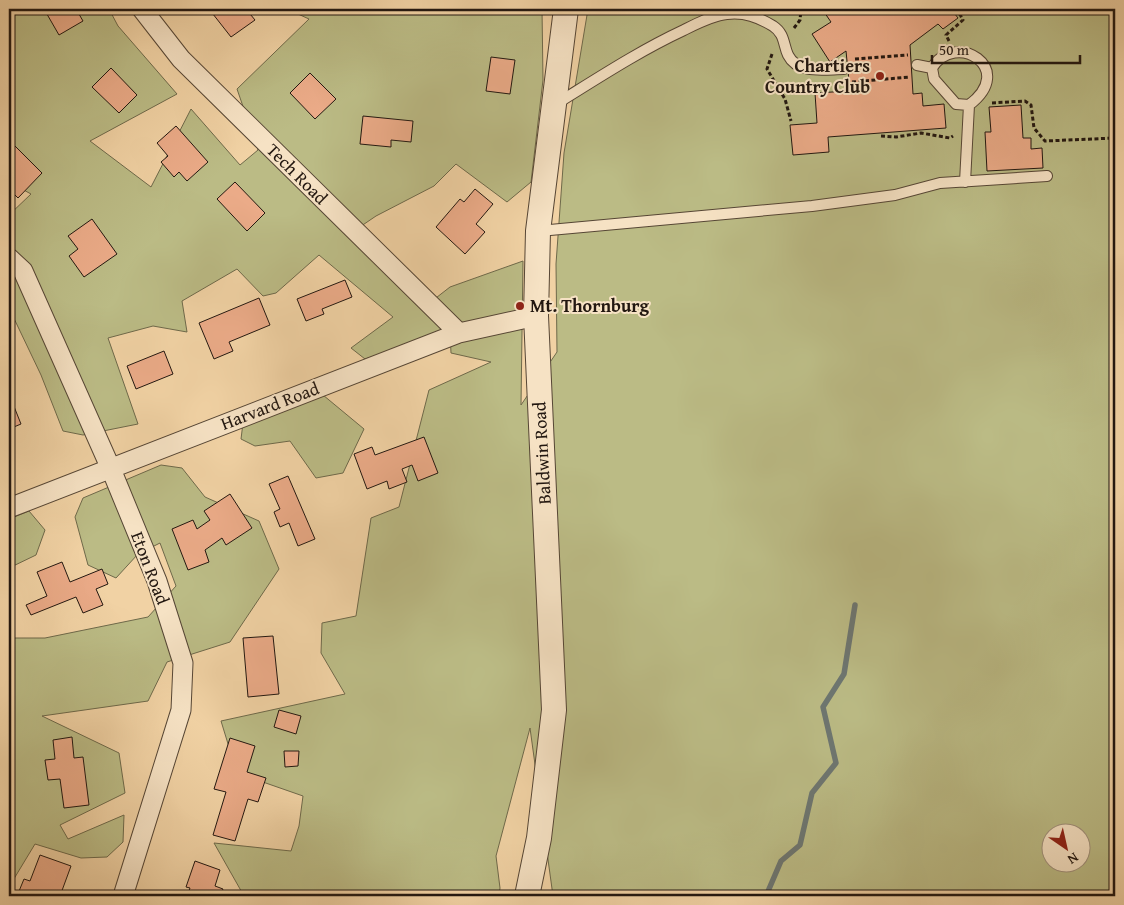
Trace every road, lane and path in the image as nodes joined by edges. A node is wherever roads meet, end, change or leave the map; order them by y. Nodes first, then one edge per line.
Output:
1 (142, 9) edge
2 (566, 9) edge
3 (801, 9) edge
4 (957, 9) edge
5 (785, 40) junction
6 (954, 53) junction
7 (924, 66) junction
8 (831, 69) junction
9 (844, 69) dead end
10 (847, 82) dead end
11 (969, 105) junction
12 (554, 106) junction
13 (791, 120) dead end
14 (1115, 138) edge
15 (1052, 142) dead end
16 (1047, 176) dead end
17 (965, 182) junction
18 (538, 231) junction
19 (9, 258) edge
20 (536, 316) junction
21 (459, 333) junction
22 (111, 469) junction
23 (9, 508) edge
24 (123, 896) edge
25 (527, 896) edge

1 - 21 street, Tech Road
2 - 12 street, Baldwin Road
3 - 5 path
4 - 6 path
5 - 8 lane
5 - 12 lane
5 - 13 path
6 - 7 lane
6 - 11 lane
7 - 8 path
7 - 10 path
7 - 11 lane
8 - 9 lane
11 - 17 lane
12 - 18 street, Baldwin Road
14 - 15 path
16 - 17 lane
17 - 18 lane
18 - 20 street, Baldwin Road
19 - 22 street, Eton Road
20 - 21 street, Harvard Road
20 - 25 street, Baldwin Road
21 - 22 street, Harvard Road
22 - 23 street, Harvard Road
22 - 24 street, Eton Road

